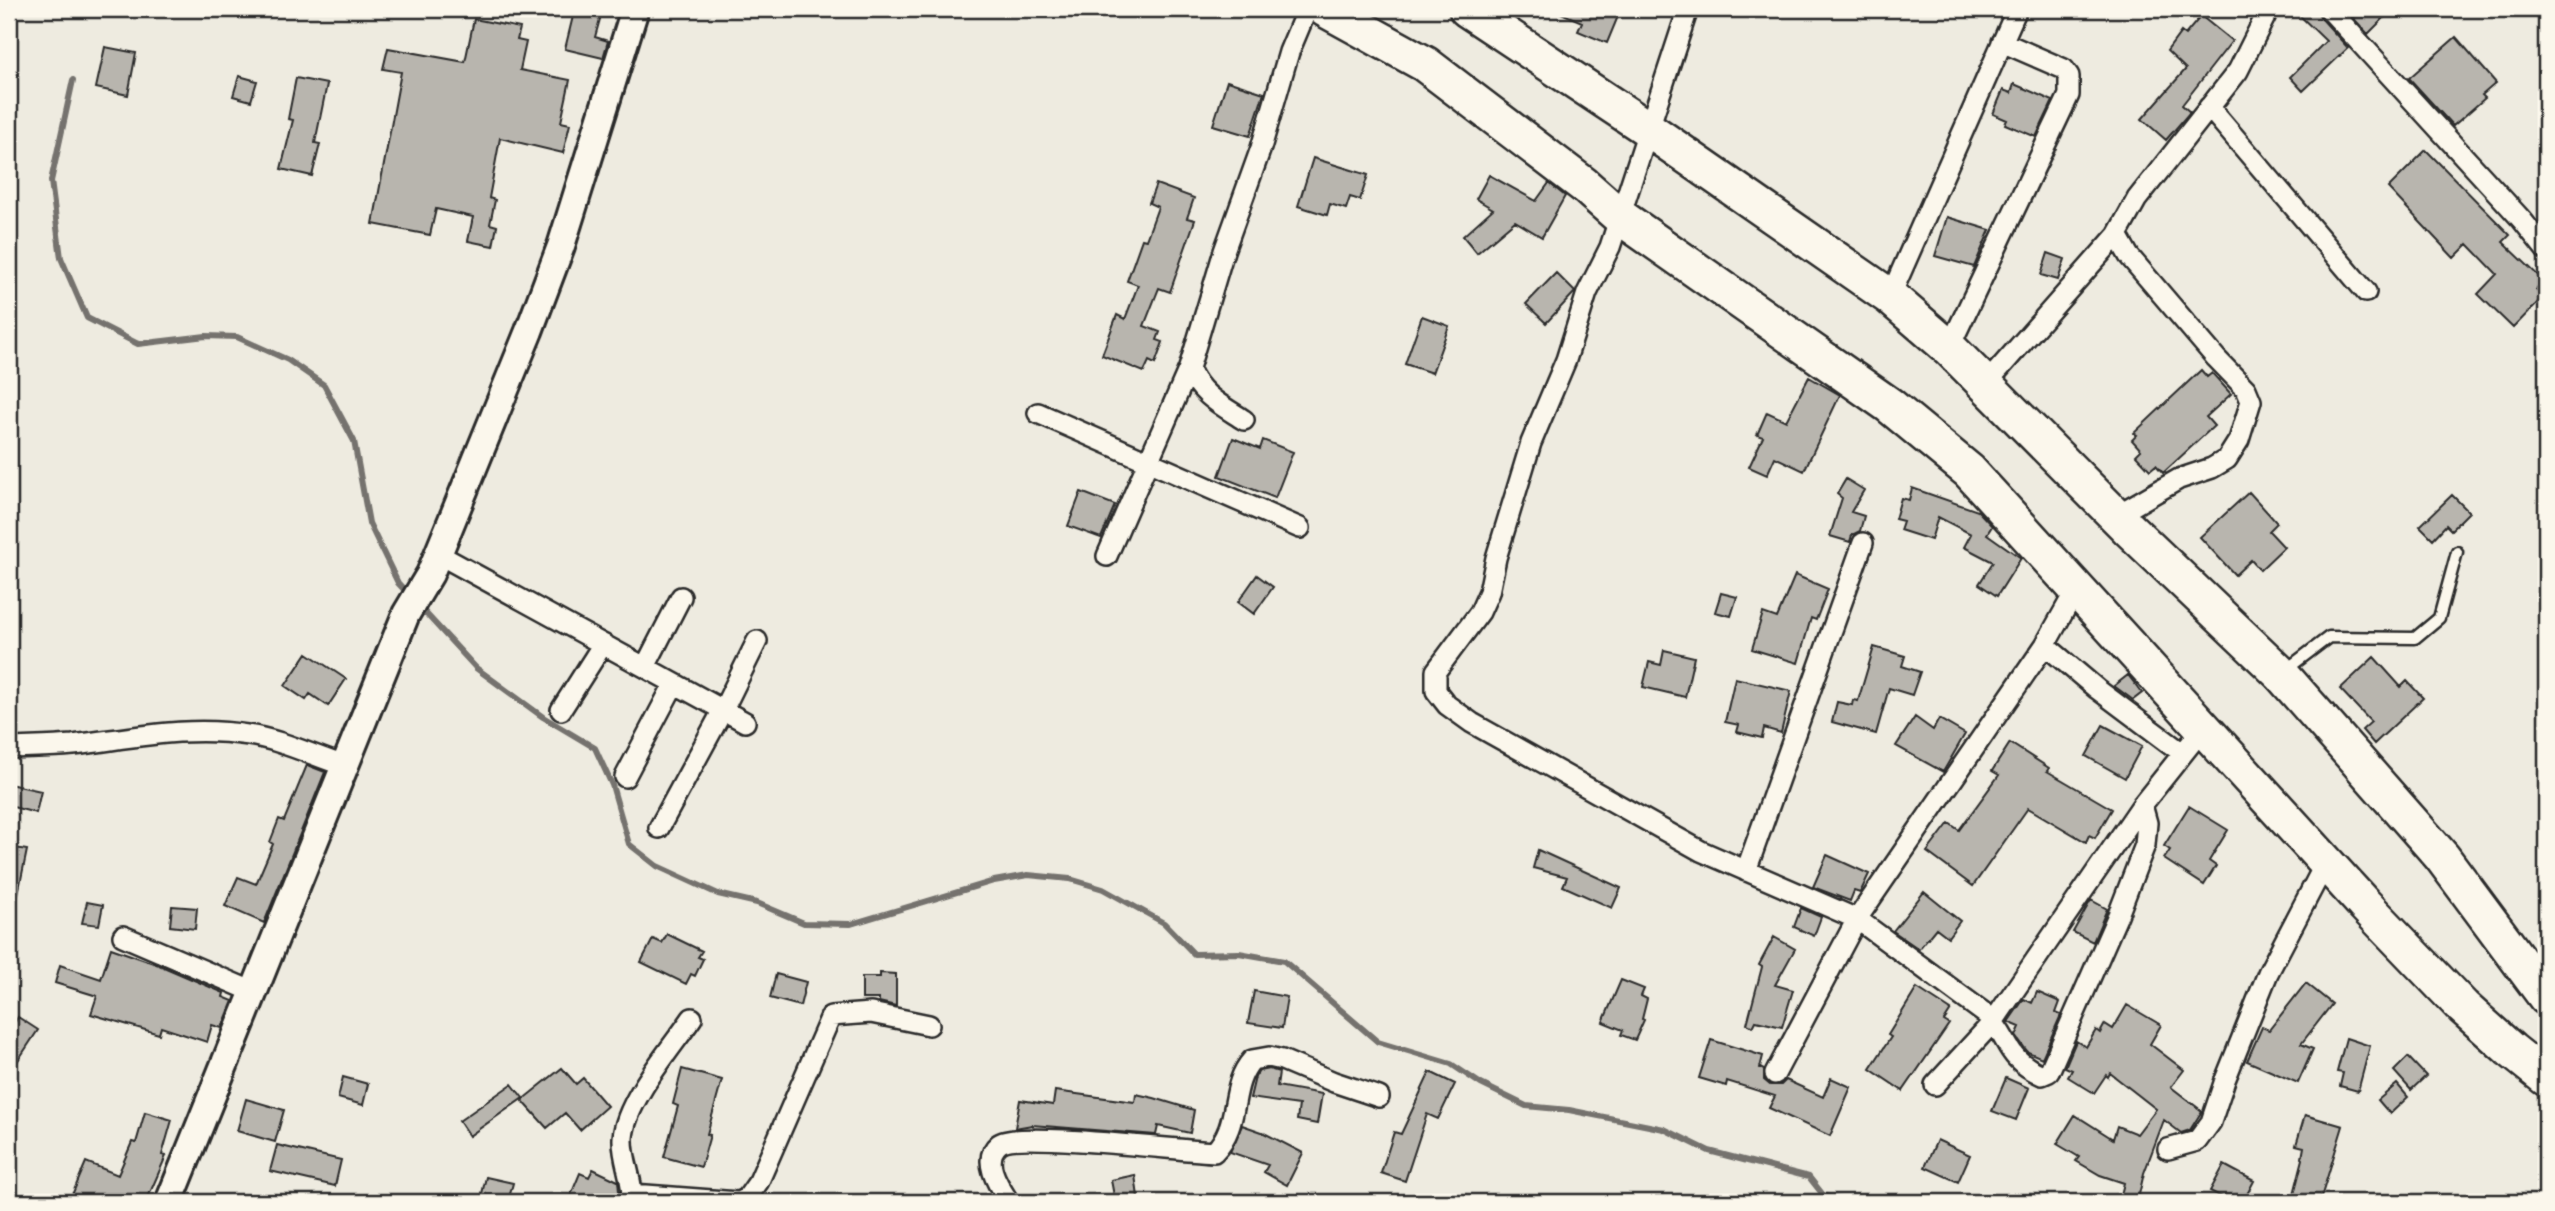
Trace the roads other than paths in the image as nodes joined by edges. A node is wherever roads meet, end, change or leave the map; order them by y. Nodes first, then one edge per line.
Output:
1 (635, 9) edge
2 (1307, 9) edge
3 (1325, 9) edge
4 (1467, 9) edge
5 (1688, 9) edge
6 (2017, 9) edge
7 (2269, 9) edge
8 (2329, 9) edge
9 (2001, 42) junction
10 (2209, 107) junction
11 (1648, 130) junction
12 (1619, 216) junction
13 (2116, 235) junction
14 (2546, 250) edge
15 (2367, 292) dead end
16 (1890, 297) junction
17 (1950, 348) junction
18 (1189, 368) junction
19 (1985, 385) junction
20 (1038, 413) dead end
21 (1244, 420) dead end
22 (1148, 461) junction
23 (2117, 515) junction
24 (1300, 528) dead end
25 (1863, 542) dead end
26 (2457, 552) dead end
27 (1107, 556) dead end
28 (434, 564) junction
29 (2077, 588) junction
30 (681, 597) dead end
31 (757, 641) dead end
32 (603, 644) junction
33 (2045, 645) junction
34 (645, 667) junction
35 (2281, 674) junction
36 (674, 684) junction
37 (561, 710) dead end
38 (723, 710) junction
39 (745, 722) dead end
40 (2204, 727) junction
41 (9, 748) edge
42 (2181, 752) junction
43 (345, 766) junction
44 (625, 777) dead end
45 (2142, 805) junction
46 (659, 828) dead end
47 (2326, 862) junction
48 (1746, 871) junction
49 (1857, 919) junction
50 (123, 936) dead end
51 (254, 992) junction
52 (2546, 997) edge
53 (692, 1018) dead end
54 (1993, 1022) junction
55 (929, 1025) dead end
56 (2541, 1066) edge
57 (1776, 1074) dead end
58 (1935, 1085) dead end
59 (1379, 1097) dead end
60 (2168, 1149) dead end
61 (632, 1198) edge
62 (169, 1202) edge
63 (739, 1202) edge
64 (1009, 1202) edge

1 - 28 street
2 - 18 street
3 - 12 highway
4 - 11 highway
5 - 11 street
6 - 9 street
7 - 10 street
8 - 14 street
9 - 16 street
9 - 17 street
10 - 13 street
10 - 15 street
11 - 12 street
11 - 16 highway
12 - 29 highway
12 - 48 street
13 - 19 street
13 - 23 street
16 - 17 highway
17 - 19 highway
18 - 21 street
18 - 22 street
19 - 23 highway
20 - 22 street
22 - 24 street
22 - 27 street
23 - 35 highway
25 - 48 street
26 - 35 lane
28 - 32 street
28 - 43 street
29 - 33 street
29 - 40 highway
30 - 34 street
31 - 38 street
32 - 34 street
32 - 37 street
33 - 42 street
33 - 49 street
34 - 36 street
35 - 52 highway
36 - 38 street
36 - 44 street
38 - 39 street
38 - 46 street
40 - 42 street
40 - 47 highway
41 - 43 street
42 - 45 street
43 - 51 street
45 - 54 street
45 - 54 street
47 - 56 highway
47 - 60 street
48 - 49 street
49 - 54 street
49 - 57 street
50 - 51 street
51 - 62 street
53 - 61 street
54 - 58 street
55 - 63 street
59 - 64 street
61 - 63 street

